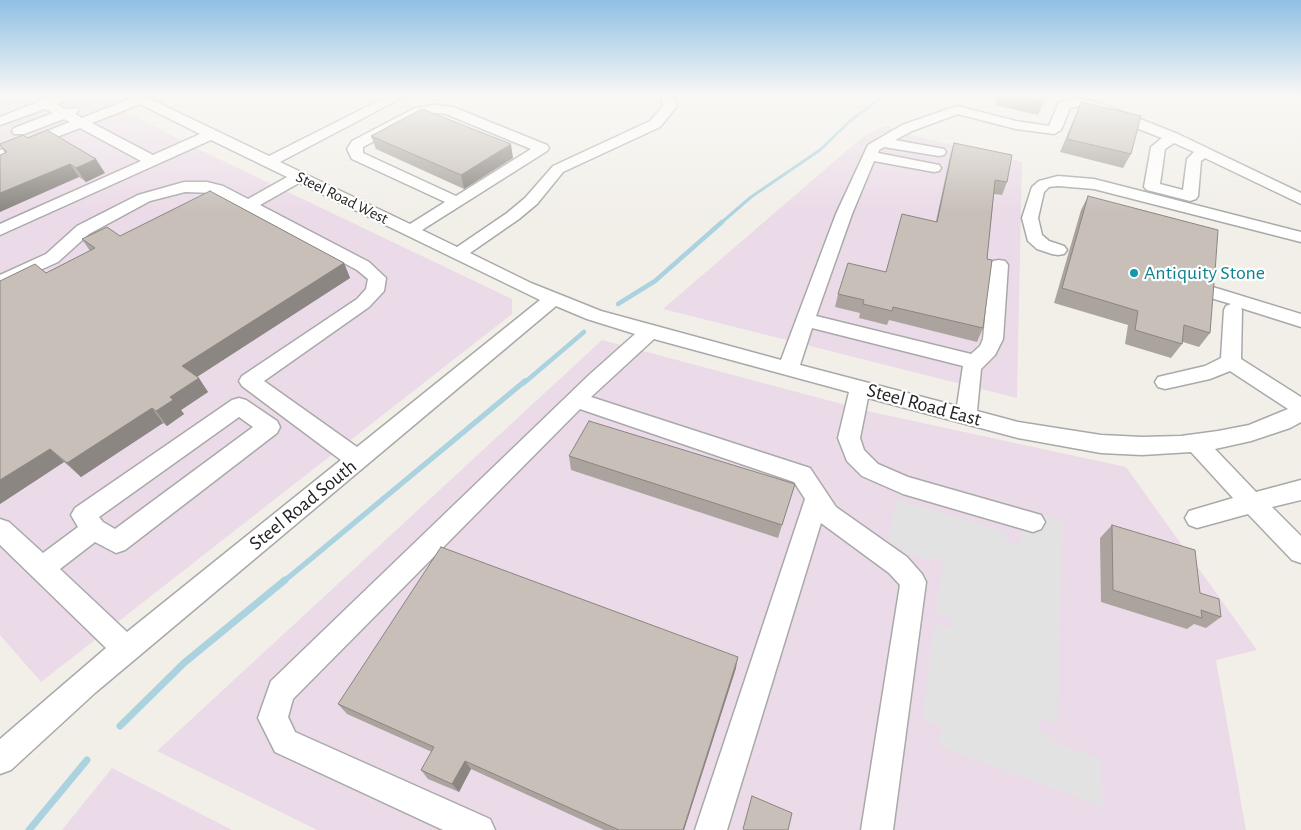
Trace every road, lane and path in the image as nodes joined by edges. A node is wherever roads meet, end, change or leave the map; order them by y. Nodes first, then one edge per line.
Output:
1 (53, 134) edge
2 (100, 134) edge
3 (212, 134) joint
4 (326, 134) edge
5 (380, 134) edge
6 (507, 134) edge
7 (634, 134) edge
8 (896, 134) edge
9 (1165, 134) edge
10 (1173, 137) junction
11 (881, 142) junction
12 (1204, 152) junction
13 (0, 155) edge
14 (869, 156) junction
15 (152, 161) junction
16 (269, 162) junction
17 (299, 176) junction
18 (1301, 199) edge
19 (457, 202) junction
20 (248, 205) junction
21 (0, 230) edge
22 (411, 232) junction
23 (1301, 237) edge
24 (1058, 250) dead end
25 (458, 254) junction
26 (999, 266) dead end
27 (0, 282) edge
28 (1210, 292) edge
29 (553, 300) junction
30 (1233, 310) dead end
31 (806, 320) junction
32 (1301, 321) edge
33 (650, 332) junction
34 (975, 362) junction
35 (1231, 362) junction
36 (788, 369) junction
37 (1165, 382) dead end
38 (860, 388) junction
39 (576, 400) junction
40 (966, 416) junction
41 (1298, 416) edge
42 (1196, 443) junction
43 (358, 460) junction
44 (1301, 490) edge
45 (816, 499) junction
46 (1252, 503) junction
47 (1197, 518) dead end
48 (1033, 522) dead end
49 (0, 529) edge
50 (94, 529) junction
51 (1301, 552) edge
52 (42, 568) junction
53 (124, 652) junction
54 (0, 759) edge
55 (479, 830) edge
56 (711, 830) edge
57 (878, 830) edge

1 - 13 street
2 - 15 street
3 - 15 street
3 - 16 street, Steel Road West
4 - 16 street
5 - 19 street
6 - 19 street
7 - 25 street
8 - 11 street
9 - 10 street
10 - 12 street
10 - 12 street
11 - 14 street
11 - 14 street
12 - 18 street
14 - 31 street
15 - 21 street
16 - 17 street, Steel Road West
17 - 20 street
17 - 22 street, Steel Road West
19 - 22 street
20 - 27 street
20 - 43 street
22 - 25 street, Steel Road West
23 - 24 street
25 - 29 street, Steel Road West
26 - 34 street
28 - 32 street
29 - 33 street, Steel Road East
29 - 43 street, Steel Road South
30 - 35 street
31 - 34 street
31 - 36 street
33 - 36 street, Steel Road East
33 - 39 street
34 - 40 street
35 - 37 street
35 - 41 street
36 - 38 street, Steel Road East
38 - 40 street, Steel Road East
38 - 48 street
39 - 45 street
39 - 55 street
40 - 42 street, Steel Road East
41 - 42 street, Steel Road East
42 - 46 street
43 - 53 street, Steel Road South
44 - 46 street
45 - 56 street
45 - 57 street
46 - 47 street
46 - 51 street
49 - 52 street
50 - 50 street
50 - 52 street
52 - 53 street
53 - 54 street, Steel Road South

